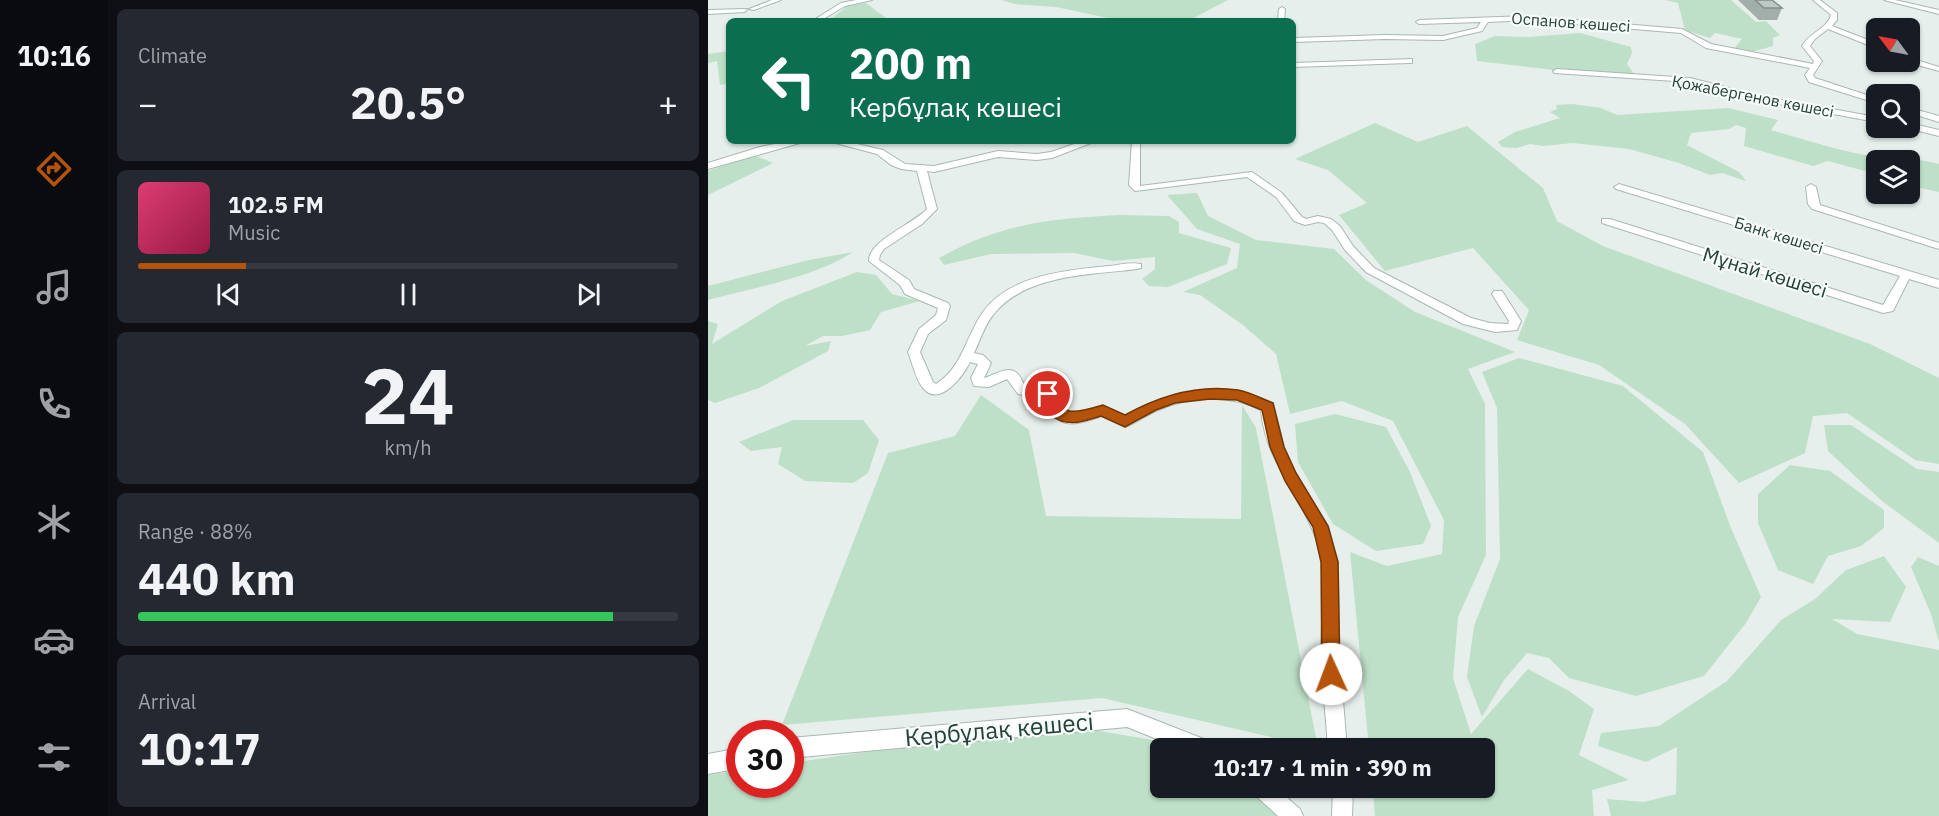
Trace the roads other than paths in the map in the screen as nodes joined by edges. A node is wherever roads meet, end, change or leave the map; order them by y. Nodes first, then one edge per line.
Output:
1 (778, 0) edge
2 (868, 0) edge
3 (1816, 0) edge
4 (1887, 0) edge
5 (842, 2) edge
6 (761, 6) junction
7 (745, 9) junction
8 (1282, 9) dead end
9 (708, 12) edge
10 (1939, 12) edge
11 (818, 18) edge
12 (1281, 18) edge
13 (1486, 20) junction
14 (1419, 22) dead end
15 (1828, 27) junction
16 (1296, 40) edge
17 (1866, 41) edge
18 (1409, 61) dead end
19 (1920, 63) edge
20 (1296, 64) edge
21 (1813, 66) junction
22 (1939, 69) edge
23 (1557, 71) dead end
24 (1866, 98) edge
25 (1920, 114) edge
26 (1866, 118) edge
27 (1939, 119) edge
28 (1920, 128) edge
29 (1939, 133) edge
30 (788, 144) edge
31 (845, 144) edge
32 (1082, 144) edge
33 (1136, 144) edge
34 (708, 166) edge
35 (921, 168) junction
36 (1618, 187) dead end
37 (1811, 187) dead end
38 (1606, 221) dead end
39 (1939, 246) edge
40 (1137, 266) dead end
41 (1906, 274) junction
42 (1939, 284) edge
43 (1498, 294) dead end
44 (966, 357) junction
45 (1177, 738) edge
46 (1337, 738) edge
47 (804, 747) edge
48 (726, 761) edge
49 (708, 764) edge
50 (1273, 798) edge
51 (1343, 798) edge
52 (1293, 816) edge
53 (1342, 816) edge

1 - 6 street
2 - 5 street
3 - 15 street
4 - 10 street
5 - 11 street
6 - 7 street
6 - 7 street
7 - 9 street
8 - 12 street
13 - 14 street
13 - 16 street, Оспанов көшесі
13 - 21 street, Оспанов көшесі
15 - 17 street
15 - 21 street
18 - 20 street
19 - 22 street
21 - 24 street
23 - 26 street, Қожабергенов көшесі
25 - 27 street
28 - 29 street
30 - 34 street
31 - 35 street
32 - 35 street
33 - 43 street
35 - 44 street
36 - 41 street, Банк көшесі
37 - 39 street
38 - 41 street, Мұнай көшесі
40 - 44 street
41 - 42 street, Банк көшесі
44 - 46 street
45 - 47 street, Кербұлақ көшесі
48 - 49 street
50 - 52 street
51 - 53 street

